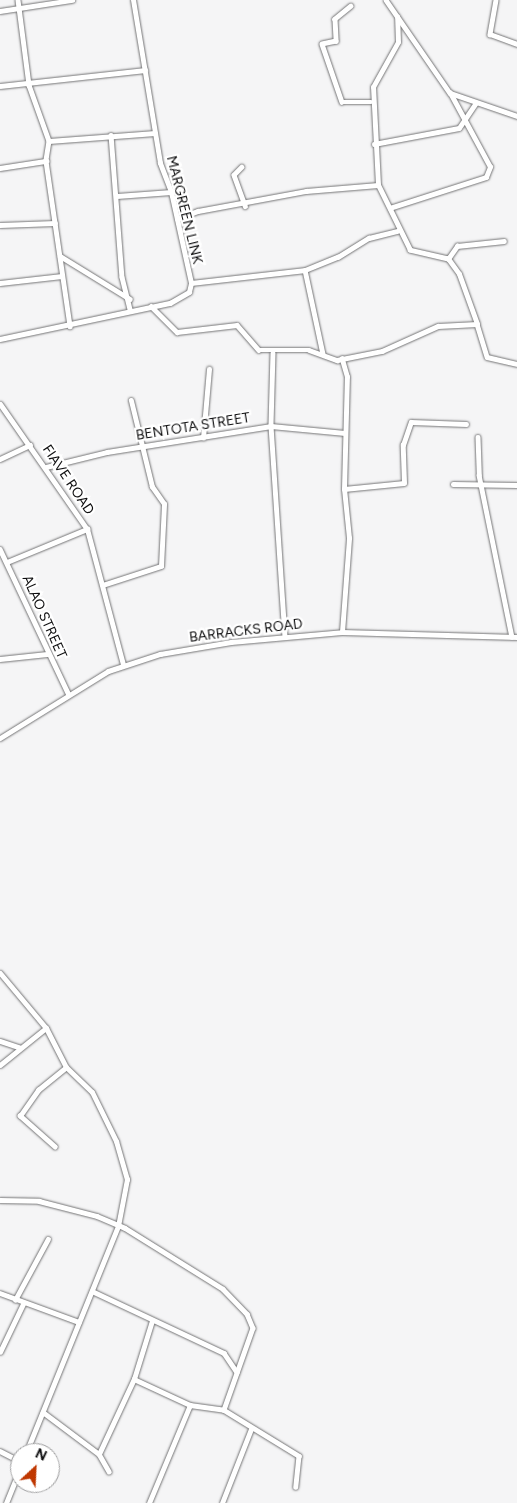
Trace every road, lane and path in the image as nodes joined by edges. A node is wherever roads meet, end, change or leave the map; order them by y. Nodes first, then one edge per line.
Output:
1 (18, 0) edge
2 (72, 0) edge
3 (132, 0) edge
4 (386, 0) edge
5 (496, 0) edge
6 (351, 6) dead end
7 (18, 10) junction
8 (0, 11) edge
9 (397, 17) junction
10 (517, 44) edge
11 (145, 70) junction
12 (29, 85) junction
13 (0, 86) edge
14 (450, 93) junction
15 (371, 102) junction
16 (475, 104) junction
17 (517, 116) edge
18 (466, 119) junction
19 (155, 133) junction
20 (111, 134) junction
21 (49, 141) junction
22 (374, 144) junction
23 (46, 161) junction
24 (242, 167) dead end
25 (0, 168) edge
26 (378, 185) junction
27 (171, 192) junction
28 (117, 196) junction
29 (245, 206) junction
30 (390, 208) junction
31 (177, 219) junction
32 (55, 223) junction
33 (0, 225) edge
34 (397, 231) junction
35 (504, 241) dead end
36 (60, 256) junction
37 (448, 259) junction
38 (305, 270) junction
39 (62, 276) junction
40 (0, 283) edge
41 (191, 283) junction
42 (130, 299) junction
43 (151, 306) junction
44 (130, 310) junction
45 (477, 324) junction
46 (70, 326) junction
47 (0, 339) edge
48 (273, 353) junction
49 (323, 354) junction
50 (342, 359) junction
51 (517, 364) edge
52 (208, 369) dead end
53 (130, 401) dead end
54 (0, 404) edge
55 (466, 424) dead end
56 (271, 426) junction
57 (344, 433) junction
58 (478, 437) dead end
59 (203, 438) junction
60 (30, 445) junction
61 (144, 446) junction
62 (0, 459) edge
63 (46, 466) junction
64 (452, 484) dead end
65 (517, 485) edge
66 (482, 487) junction
67 (344, 489) junction
68 (87, 529) junction
69 (0, 549) edge
70 (7, 562) junction
71 (103, 585) junction
72 (342, 632) junction
73 (285, 637) junction
74 (514, 637) edge
75 (47, 654) junction
76 (0, 659) edge
77 (122, 664) junction
78 (69, 695) junction
79 (0, 738) edge
80 (0, 973) edge
81 (46, 1028) junction
82 (0, 1041) edge
83 (19, 1047) junction
84 (0, 1065) edge
85 (66, 1067) junction
86 (55, 1147) dead end
87 (0, 1200) edge
88 (118, 1226) junction
89 (48, 1239) dead end
90 (92, 1291) junction
91 (0, 1293) edge
92 (15, 1300) junction
93 (23, 1304) junction
94 (152, 1321) junction
95 (79, 1322) junction
96 (0, 1352) edge
97 (237, 1372) junction
98 (134, 1379) junction
99 (190, 1405) junction
100 (224, 1410) junction
101 (43, 1412) junction
102 (251, 1429) junction
103 (30, 1443) edge
104 (99, 1454) junction
105 (108, 1471) dead end
106 (296, 1487) dead end
107 (149, 1503) edge
108 (222, 1503) edge

1 - 7 street
2 - 7 street
3 - 11 street, MARGREEN LINK
4 - 9 street
5 - 10 street
6 - 15 street
7 - 8 street
7 - 12 street
9 - 14 street
9 - 15 street
11 - 12 street
11 - 19 street, MARGREEN LINK
12 - 13 street
12 - 21 street
14 - 16 street
14 - 18 street
15 - 22 street
16 - 17 street
16 - 18 street
18 - 22 street
18 - 30 street
19 - 20 street
19 - 27 street, MARGREEN LINK
20 - 21 street
20 - 28 street
21 - 23 street
22 - 26 street
23 - 25 street
23 - 32 street
24 - 29 street
26 - 29 street
26 - 30 street
27 - 28 street
27 - 31 street, MARGREEN LINK
28 - 42 street
29 - 31 street
30 - 34 street
31 - 41 street, MARGREEN LINK
32 - 33 street
32 - 36 street
34 - 37 street
34 - 38 street
35 - 37 street
36 - 39 street
36 - 42 street
37 - 45 street
38 - 41 street
38 - 49 street
39 - 40 street
39 - 46 street
41 - 43 street, MARGREEN LINK
42 - 44 street
43 - 44 street, MARGREEN LINK
43 - 48 street
44 - 46 street, MARGREEN LINK
45 - 50 street
45 - 51 street
46 - 47 street, MARGREEN LINK
48 - 49 street
48 - 56 street
49 - 50 street
50 - 57 street
52 - 59 street
53 - 61 street
54 - 60 street, FIAVE ROAD
55 - 67 street
56 - 57 street, BENTOTA STREET
56 - 59 street, BENTOTA STREET
56 - 73 street
57 - 67 street
58 - 66 street
59 - 61 street, BENTOTA STREET
60 - 62 street
60 - 63 street, FIAVE ROAD
61 - 63 street, BENTOTA STREET
61 - 71 street
63 - 68 street, FIAVE ROAD
64 - 66 street
65 - 66 street
66 - 74 street
67 - 72 street
68 - 70 street
68 - 71 street, FIAVE ROAD
69 - 70 street, ALAO STREET
70 - 75 street, ALAO STREET
71 - 77 street, FIAVE ROAD
72 - 73 street, BARRACKS ROAD
72 - 74 street, BARRACKS ROAD
73 - 77 street, BARRACKS ROAD
75 - 76 street
75 - 78 street, ALAO STREET
77 - 78 street, BARRACKS ROAD
78 - 79 street, BARRACKS ROAD
80 - 81 street
81 - 83 street
81 - 85 street
82 - 83 street
83 - 84 street
85 - 86 street
85 - 88 street
87 - 88 street
88 - 90 street
88 - 97 street
89 - 92 street
90 - 94 street
90 - 95 street
91 - 92 street
92 - 93 street
93 - 95 street
93 - 96 street
94 - 97 street
94 - 98 street
95 - 101 street
97 - 100 street
98 - 99 street
98 - 104 street
99 - 100 street
99 - 107 street
100 - 102 street
101 - 103 street
101 - 104 street
102 - 106 street
102 - 108 street
104 - 105 street

